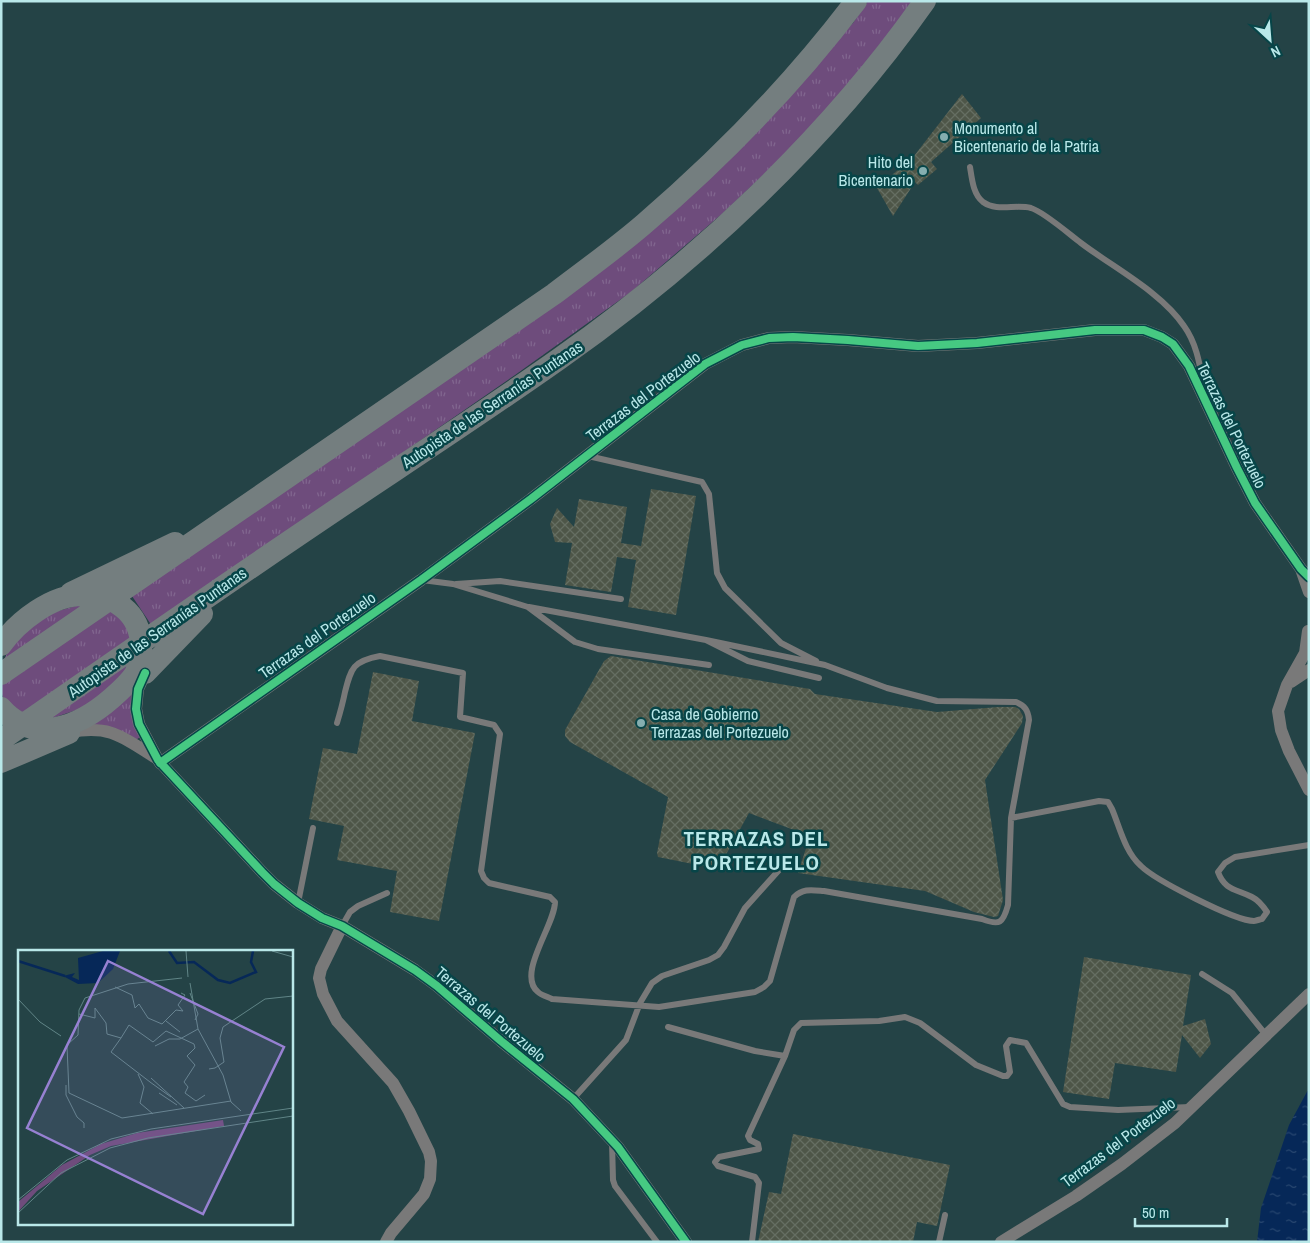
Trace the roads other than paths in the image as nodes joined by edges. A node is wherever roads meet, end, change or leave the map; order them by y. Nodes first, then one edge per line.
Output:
1 (856, 1) edge
2 (925, 1) edge
3 (970, 167) dead end
4 (1208, 405) junction
5 (587, 456) junction
6 (230, 517) junction
7 (251, 567) junction
8 (1305, 573) edge
9 (421, 580) junction
10 (453, 584) junction
11 (1309, 592) edge
12 (621, 599) dead end
13 (111, 600) junction
14 (53, 603) junction
15 (528, 607) junction
16 (18, 625) junction
17 (1309, 626) edge
18 (1309, 632) edge
19 (1, 639) edge
20 (706, 640) junction
21 (141, 644) junction
22 (1, 645) edge
23 (709, 665) dead end
24 (825, 665) junction
25 (1309, 670) edge
26 (141, 671) junction
27 (1, 674) edge
28 (818, 678) dead end
29 (1287, 685) junction
30 (1, 708) edge
31 (338, 723) dead end
32 (23, 725) junction
33 (69, 729) junction
34 (1, 740) edge
35 (159, 761) junction
36 (1, 762) edge
37 (1309, 790) edge
38 (1011, 818) junction
39 (313, 828) dead end
40 (1309, 845) edge
41 (780, 869) dead end
42 (387, 893) dead end
43 (298, 903) junction
44 (342, 926) junction
45 (1202, 974) dead end
46 (1309, 994) edge
47 (638, 1006) junction
48 (668, 1027) dead end
49 (1266, 1035) junction
50 (785, 1056) junction
51 (573, 1099) junction
52 (1191, 1107) junction
53 (612, 1141) junction
54 (945, 1215) dead end
55 (386, 1242) edge
56 (657, 1242) edge
57 (686, 1242) edge
58 (752, 1242) edge
59 (939, 1242) edge
60 (1001, 1242) edge

1 - 6 highway
2 - 7 highway, Autopista de las Serranías Puntanas
3 - 4 lane
4 - 5 street, Terrazas del Portezuelo
4 - 8 street, Terrazas del Portezuelo
5 - 9 street, Terrazas del Portezuelo
5 - 24 lane
6 - 13 highway
6 - 14 highway
7 - 21 highway, Autopista de las Serranías Puntanas
7 - 26 highway
8 - 11 street, Terrazas del Portezuelo
9 - 10 lane
9 - 35 street, Terrazas del Portezuelo
10 - 12 lane
10 - 15 lane
13 - 14 highway
13 - 21 highway
13 - 27 highway
14 - 16 highway
15 - 20 lane
15 - 23 lane
16 - 19 highway
16 - 22 highway
17 - 18 street
18 - 29 street
20 - 24 lane
20 - 28 lane
21 - 26 highway
21 - 32 highway, Autopista de las Serranías Puntanas
24 - 38 lane
25 - 29 street
26 - 33 highway
26 - 35 street, Terrazas del Portezuelo
29 - 37 street
30 - 32 highway
31 - 47 lane
32 - 33 highway
32 - 34 highway, Autopista de las Serranías Puntanas
33 - 35 street, Terrazas del Portezuelo
33 - 36 highway
35 - 43 street, Terrazas del Portezuelo
38 - 40 lane
38 - 47 lane
39 - 43 lane
41 - 47 lane
42 - 44 lane
43 - 44 street, Terrazas del Portezuelo
44 - 51 street, Terrazas del Portezuelo
44 - 55 street
45 - 49 lane
46 - 49 street, Terrazas del Portezuelo
47 - 51 lane
48 - 50 lane
49 - 52 street, Terrazas del Portezuelo
50 - 52 lane
50 - 58 lane
51 - 53 street, Terrazas del Portezuelo
52 - 60 street, Terrazas del Portezuelo
53 - 56 lane
53 - 57 street, Terrazas del Portezuelo
54 - 59 lane

